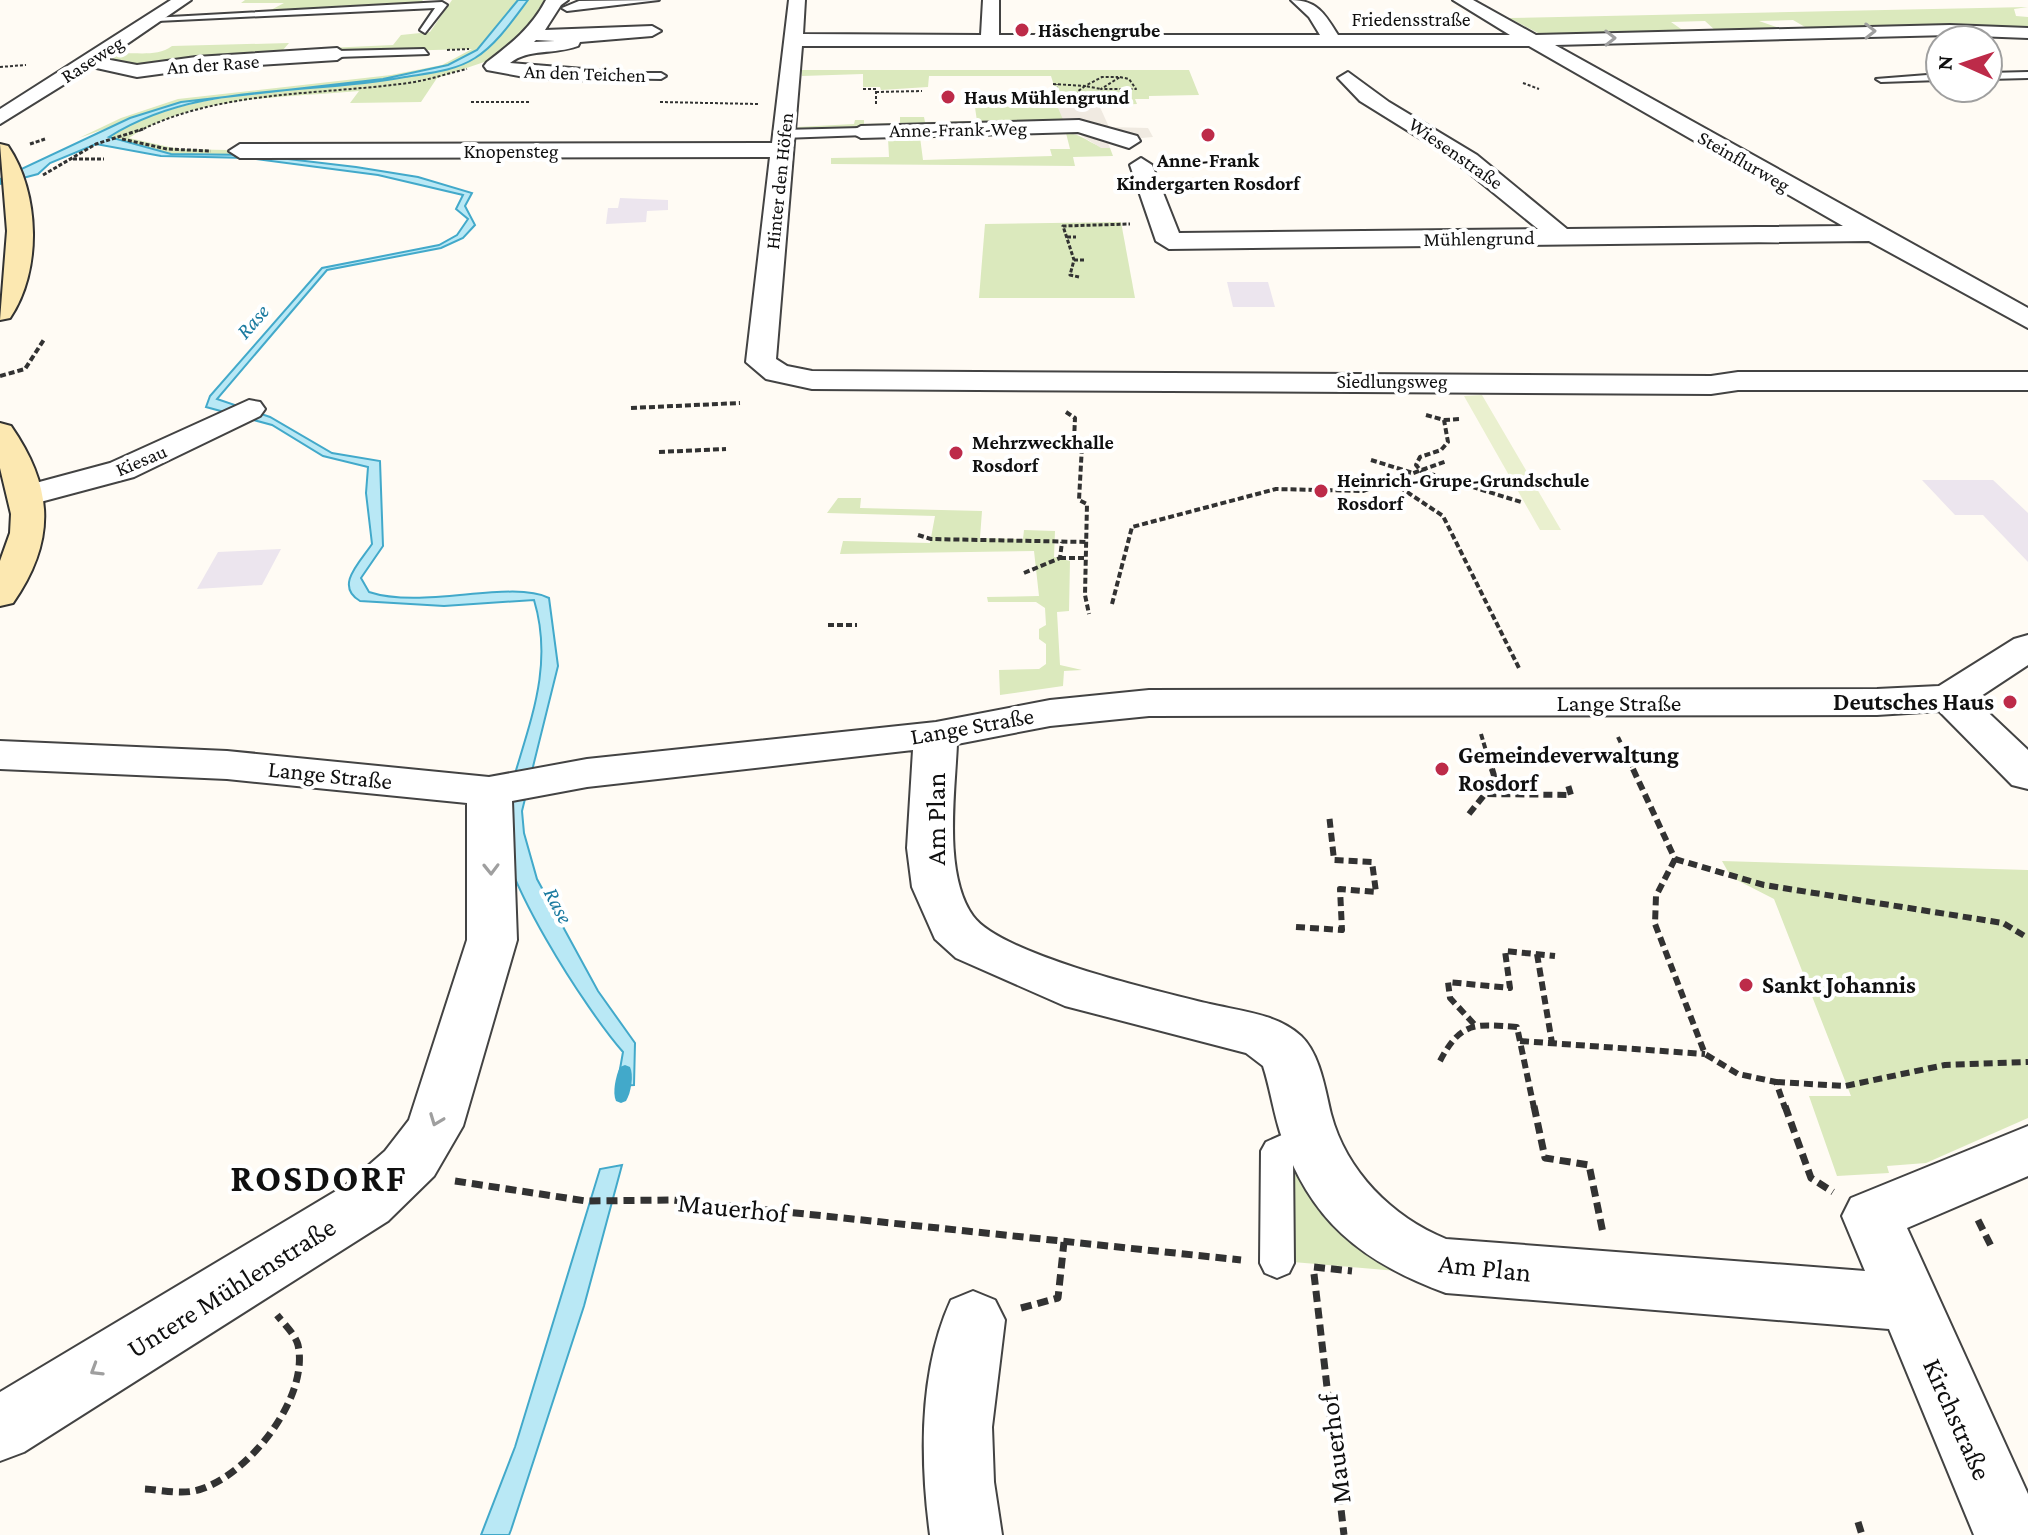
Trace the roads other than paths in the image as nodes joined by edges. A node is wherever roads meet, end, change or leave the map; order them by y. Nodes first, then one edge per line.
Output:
1 (183, 0) edge
2 (654, 0) edge
3 (797, 0) edge
4 (991, 0) edge
5 (1299, 0) edge
6 (1461, 0) edge
7 (444, 2) edge
8 (563, 4) edge
9 (157, 18) junction
10 (425, 30) dead end
11 (652, 31) dead end
12 (2028, 33) edge
13 (526, 40) junction
14 (793, 40) junction
15 (1532, 40) junction
16 (990, 41) junction
17 (1333, 41) junction
18 (424, 52) dead end
19 (337, 54) joint
20 (89, 61) junction
21 (601, 75) joint
22 (2028, 75) edge
23 (661, 76) dead end
24 (2004, 76) edge
25 (1348, 78) dead end
26 (1924, 78) edge
27 (1881, 79) dead end
28 (0, 118) edge
29 (861, 132) joint
30 (1129, 141) dead end
31 (782, 142) junction
32 (240, 151) road end
33 (1141, 165) dead end
34 (10, 174) edge
35 (1870, 233) junction
36 (1560, 236) junction
37 (0, 312) edge
38 (2028, 320) edge
39 (761, 362) joint
40 (2028, 381) edge
41 (241, 413) dead end
42 (0, 433) edge
43 (29, 495) junction
44 (0, 595) edge
45 (2028, 647) edge
46 (1949, 698) junction
47 (936, 735) junction
48 (0, 755) edge
49 (2028, 775) edge
50 (510, 787) junction
51 (1309, 1136) junction
52 (2028, 1150) edge
53 (1277, 1263) road end
54 (1906, 1302) junction
55 (973, 1320) road end
56 (0, 1429) edge
57 (966, 1535) edge
58 (2010, 1535) edge

1 - 9 street, Raseweg
2 - 8 lane
3 - 14 street, Hinter den Höfen
4 - 16 street
5 - 17 street
6 - 15 street, Steinflurweg
7 - 9 lane
7 - 10 lane
8 - 13 street, An den Teichen
9 - 20 street, Raseweg
11 - 13 street, An den Teichen
15 -> 12 street, Friedensstraße
13 - 21 street, An den Teichen
14 - 16 street, Friedensstraße
14 - 31 street, Hinter den Höfen
15 - 17 street, Friedensstraße
15 - 35 street, Steinflurweg
16 - 17 street, Friedensstraße
18 - 19 lane
19 - 20 street, An der Rase
20 - 28 street, Raseweg
21 - 23 lane, An den Teichen
22 - 24 lane
25 - 36 street, Wiesenstraße
26 - 27 lane
29 - 30 street, Anne-Frank-Weg
29 - 31 lane, Anne-Frank-Weg
31 - 32 street, Knopensteg
31 - 39 street, Hinter den Höfen
33 - 36 street, Mühlengrund
34 - 37 street
35 - 36 street, Mühlengrund
35 - 38 street, Steinflurweg
39 - 40 street, Siedlungsweg
41 - 43 street, Kiesau
42 - 43 street
43 - 44 street
45 - 46 street
46 - 47 street, Lange Straße
46 - 49 street
47 - 50 street, Lange Straße
47 - 51 street, Am Plan
48 - 50 street, Lange Straße
50 -> 56 street, Untere Mühlenstraße
51 - 53 lane
51 - 54 street, Am Plan
52 - 54 street
54 - 58 street, Kirchstraße
55 - 57 street

